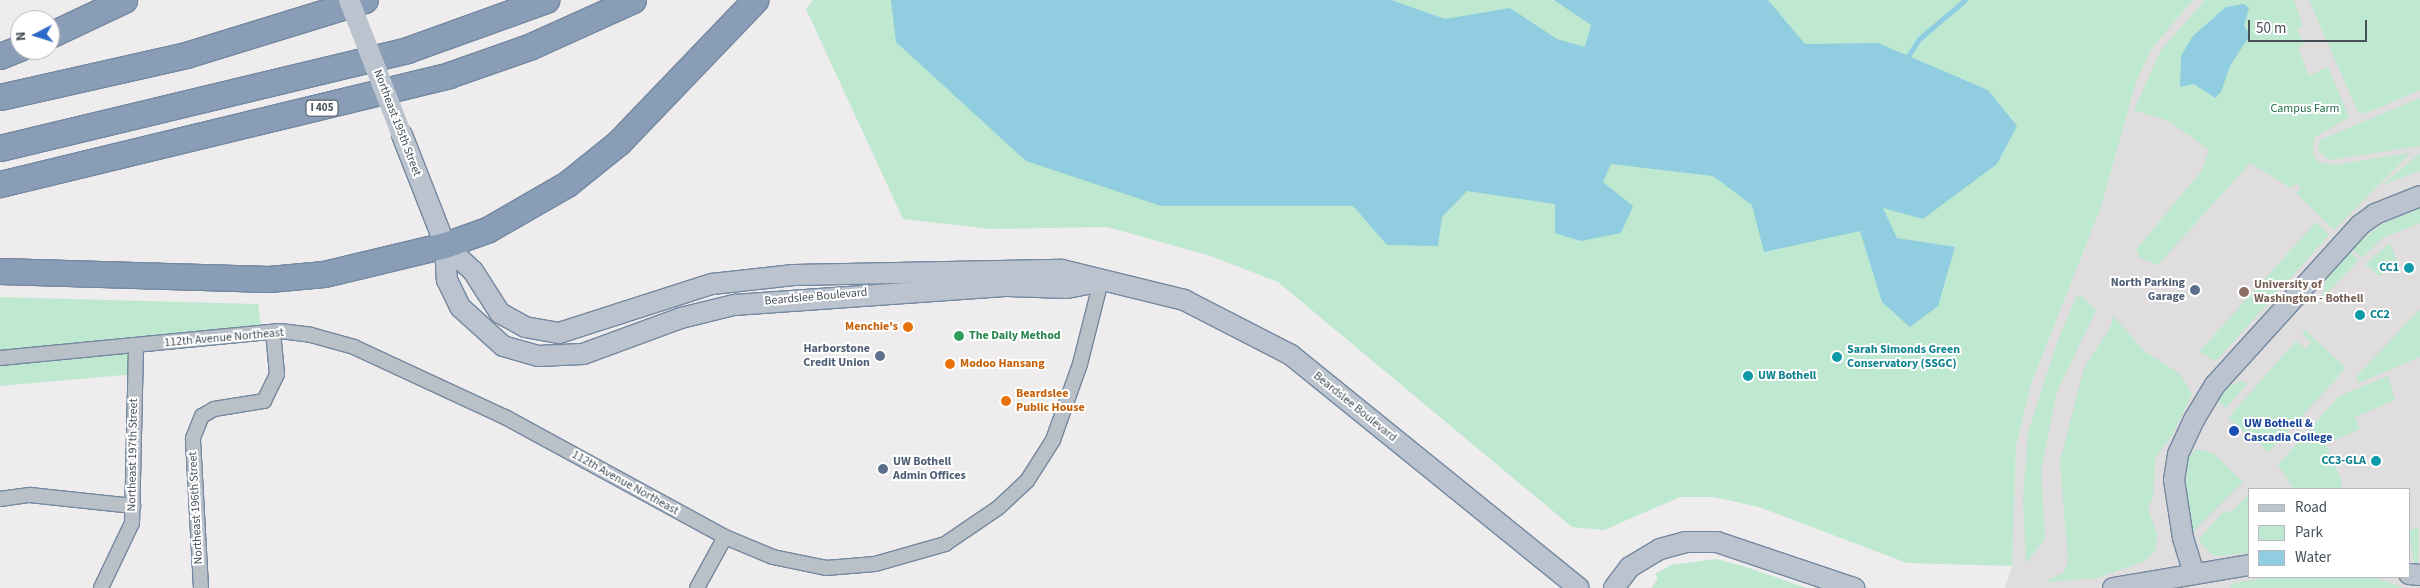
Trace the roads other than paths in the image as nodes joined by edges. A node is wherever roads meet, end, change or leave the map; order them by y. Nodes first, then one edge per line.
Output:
1 (124, 0) edge
2 (349, 0) edge
3 (365, 0) edge
4 (509, 0) edge
5 (546, 0) edge
6 (606, 0) edge
7 (633, 0) edge
8 (755, 0) edge
9 (60, 30) edge
10 (0, 97) edge
11 (0, 132) edge
12 (0, 148) edge
13 (0, 172) edge
14 (0, 184) edge
15 (2420, 196) edge
16 (445, 246) junction
17 (0, 272) edge
18 (1101, 281) junction
19 (273, 332) junction
20 (542, 332) joint
21 (136, 345) junction
22 (538, 356) joint
23 (0, 358) edge
24 (0, 499) edge
25 (133, 506) junction
26 (725, 537) junction
27 (2248, 565) edge
28 (2197, 581) edge
29 (101, 588) edge
30 (201, 588) edge
31 (697, 588) edge
32 (1579, 588) edge
33 (1614, 588) edge
34 (1854, 588) edge
35 (2113, 588) edge

1 - 9 highway
2 - 16 main road, Northeast 195th Street, bridge
3 - 10 highway
4 - 11 highway
5 - 12 highway
6 - 13 highway, I 405
7 - 14 highway, I 405
8 - 16 highway
15 - 28 main road
16 - 17 highway
16 - 20 main road, Northeast 195th Street
16 - 22 main road, Northeast 195th Street
18 - 20 main road, Beardslee Boulevard
18 - 22 main road, Beardslee Boulevard
18 - 26 street, 112th Avenue Northeast
18 - 32 main road, Beardslee Boulevard
19 - 21 street, 112th Avenue Northeast
19 - 26 street, 112th Avenue Northeast
19 - 30 street, Northeast 196th Street
21 - 23 street, 112th Avenue Northeast
21 - 25 street, Northeast 197th Street
24 - 25 street
25 - 29 street, Northeast 197th Street
26 - 31 street
27 - 28 main road
28 - 35 main road
33 - 34 main road

